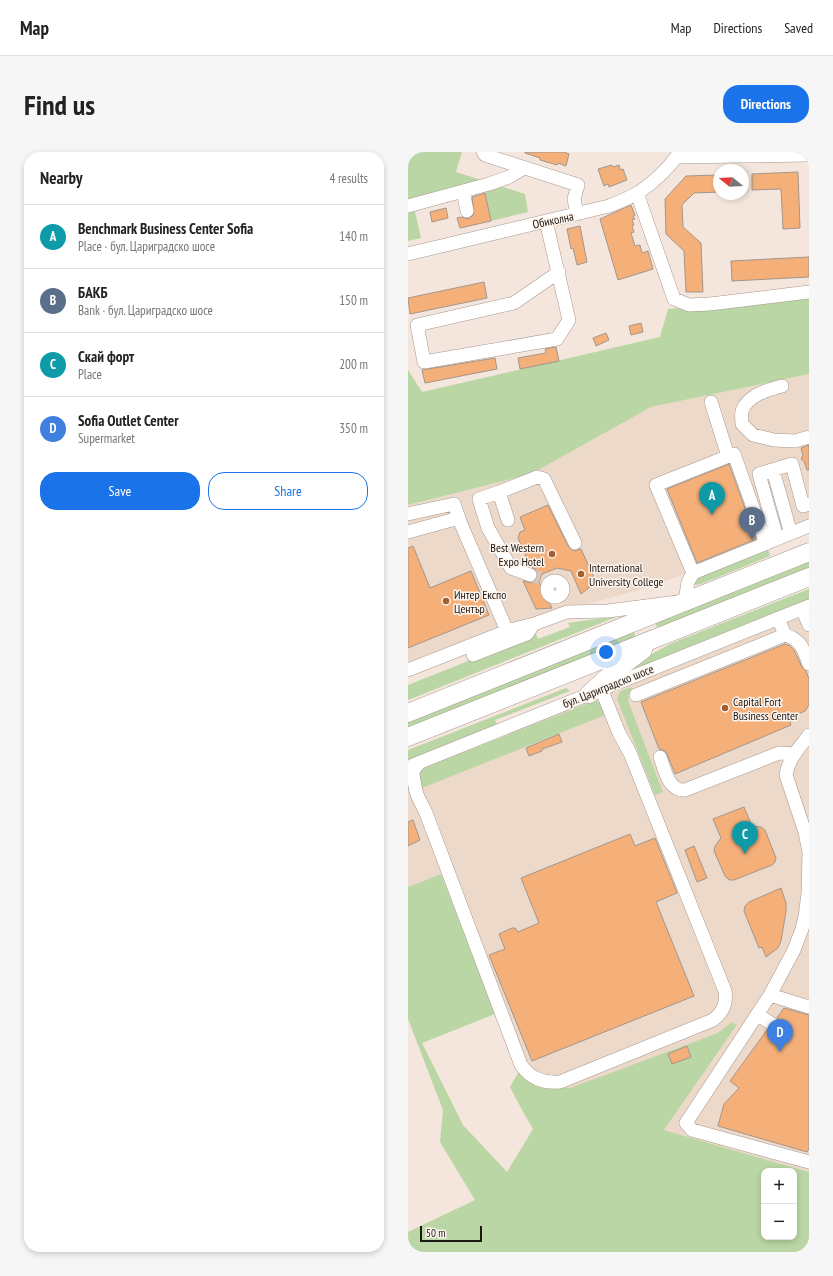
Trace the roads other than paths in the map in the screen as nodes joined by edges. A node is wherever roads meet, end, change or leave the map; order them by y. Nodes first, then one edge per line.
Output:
1 (483, 152) edge
2 (678, 155) edge
3 (809, 156) edge
4 (524, 168) junction
5 (463, 191) junction
6 (637, 194) junction
7 (408, 206) edge
8 (467, 211) dead end
9 (578, 214) junction
10 (546, 221) junction
11 (408, 254) edge
12 (559, 272) junction
13 (809, 292) edge
14 (782, 386) dead end
15 (711, 402) dead end
16 (809, 437) edge
17 (728, 456) junction
18 (773, 470) junction
19 (499, 492) junction
20 (807, 513) edge
21 (408, 514) edge
22 (459, 518) junction
23 (508, 520) dead end
24 (789, 527) dead end
25 (775, 531) dead end
26 (408, 532) edge
27 (575, 543) dead end
28 (766, 544) junction
29 (805, 552) edge
30 (693, 573) junction
31 (809, 577) edge
32 (685, 601) junction
33 (806, 607) edge
34 (567, 612) junction
35 (778, 618) junction
36 (534, 624) junction
37 (809, 624) edge
38 (507, 631) junction
39 (664, 635) junction
40 (785, 635) junction
41 (473, 655) dead end
42 (809, 664) edge
43 (408, 670) edge
44 (642, 673) junction
45 (613, 684) junction
46 (648, 690) junction
47 (589, 694) junction
48 (636, 695) dead end
49 (408, 713) edge
50 (497, 722) dead end
51 (809, 735) edge
52 (408, 737) edge
53 (630, 753) junction
54 (794, 754) junction
55 (660, 757) dead end
56 (421, 762) junction
57 (408, 767) edge
58 (770, 995) junction
59 (809, 1007) edge
60 (758, 1014) junction
61 (772, 1024) dead end
62 (808, 1161) edge

1 - 4 street
2 - 3 street
2 - 6 street, Обиколна
4 - 5 street
4 - 9 street
5 - 7 street
5 - 8 street
6 - 9 street, Обиколна
6 - 13 street
9 - 10 street, Обиколна
10 - 11 street, Обиколна
10 - 12 street
12 - 12 street
14 - 16 street
15 - 17 street
17 - 28 street
17 - 30 street
18 - 20 street
18 - 24 street
18 - 25 street
19 - 23 street
19 - 27 street
19 - 34 street
20 - 28 street
21 - 22 street
22 - 26 street
22 - 38 street
28 - 30 street
29 - 32 highway
30 - 32 street
31 - 39 highway
32 - 34 street
32 - 49 highway
33 - 35 street, бул. Цариградско шосе
33 - 37 street
34 - 36 street
35 - 40 street
35 - 44 street, бул. Цариградско шосе
36 - 38 street
36 - 41 street
38 - 43 street
39 - 47 highway
39 - 52 highway
40 - 42 street
40 - 46 street
44 - 45 street, бул. Цариградско шосе
44 - 46 street
45 - 47 street, бул. Цариградско шосе
45 - 53 street
46 - 48 street
47 - 50 street
47 - 53 street
47 - 56 street, бул. Цариградско шосе
51 - 54 street
53 - 56 street
54 - 55 street
54 - 58 street
56 - 57 street, бул. Цариградско шосе
58 - 59 street
58 - 60 street
60 - 61 street
60 - 62 street

